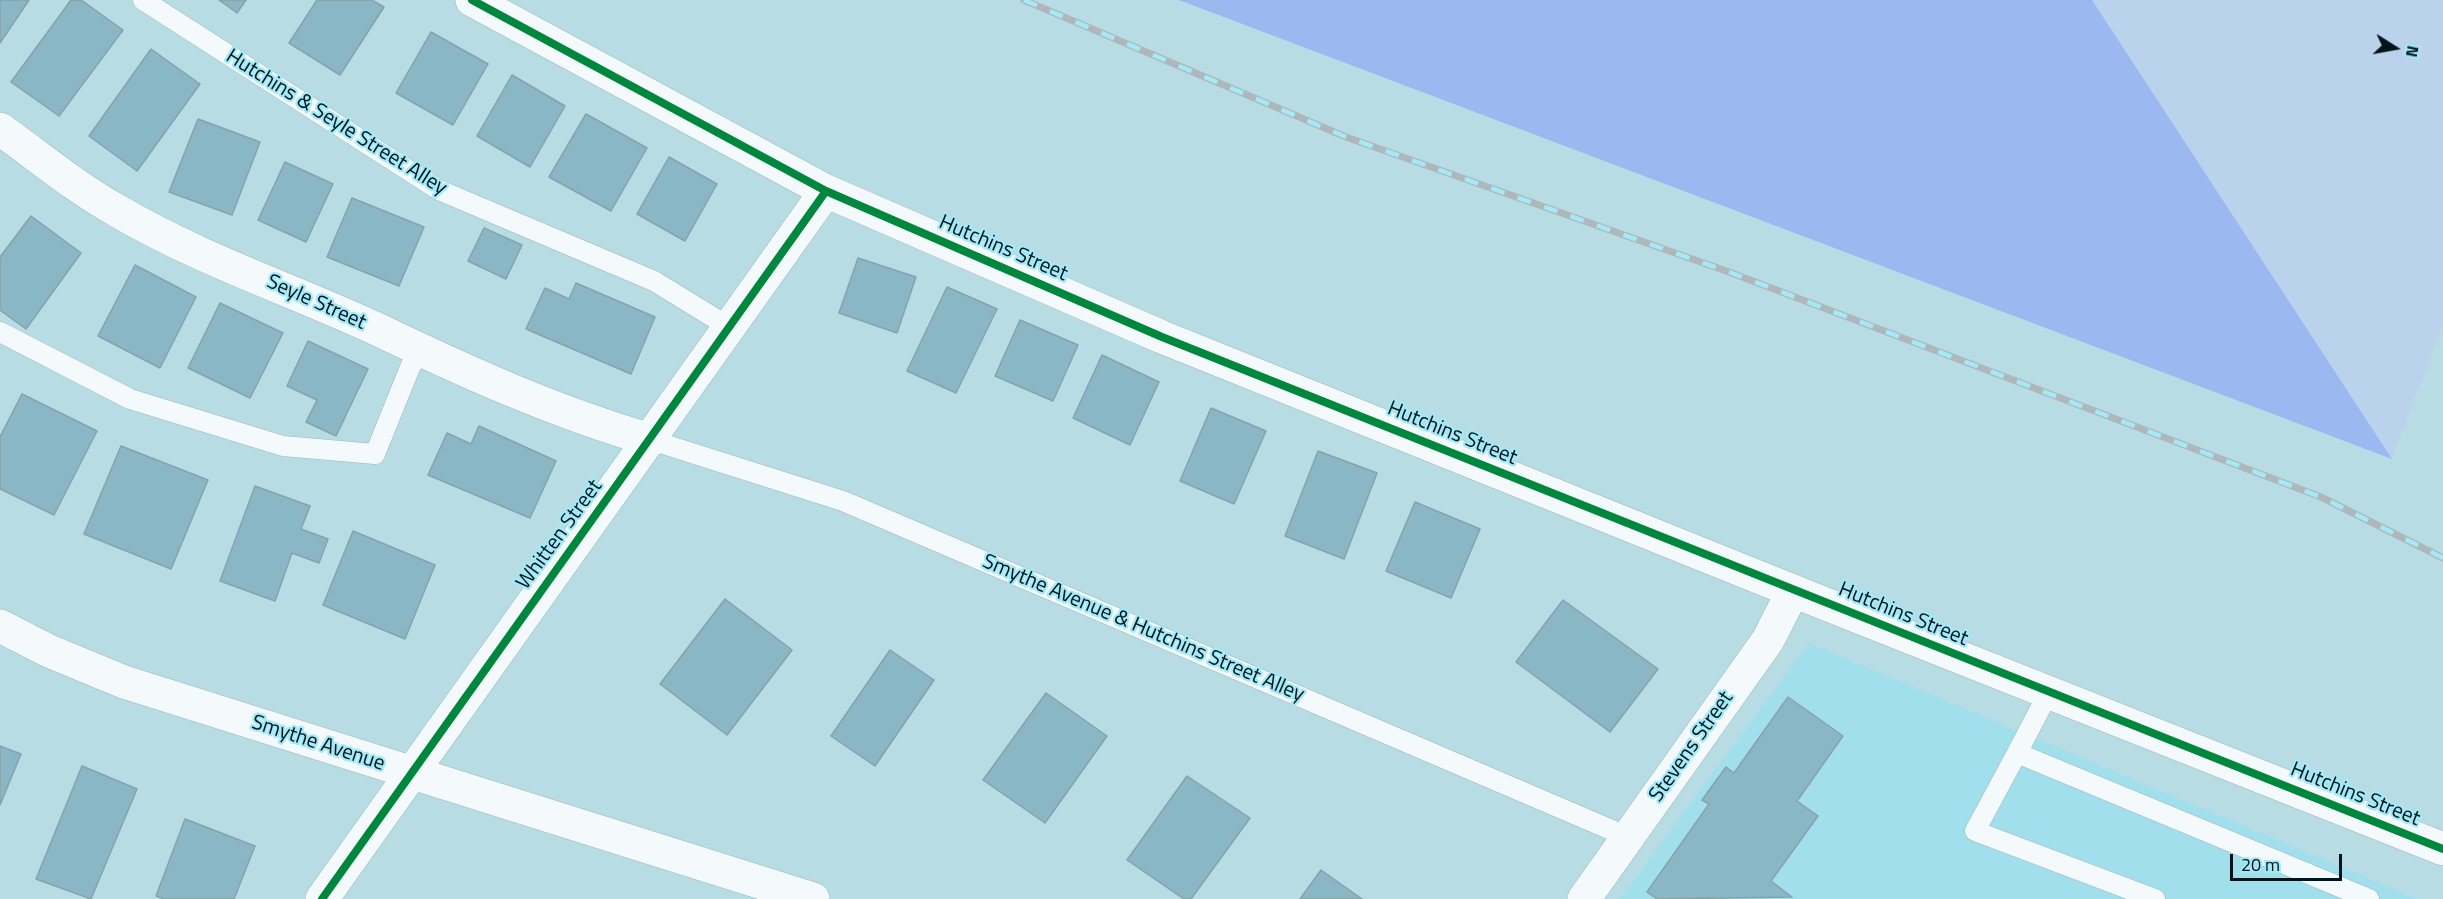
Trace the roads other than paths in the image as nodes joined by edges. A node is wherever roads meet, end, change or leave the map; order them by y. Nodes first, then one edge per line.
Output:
1 (143, 0) edge
2 (472, 0) edge
3 (0, 129) edge
4 (826, 191) junction
5 (729, 327) junction
6 (0, 332) edge
7 (422, 352) junction
8 (651, 440) junction
9 (1793, 591) junction
10 (0, 626) edge
11 (2049, 692) junction
12 (2017, 753) junction
13 (411, 774) junction
14 (1628, 837) junction
15 (2443, 849) edge
16 (322, 899) edge
17 (813, 899) edge
18 (1584, 899) edge
19 (2155, 899) edge
20 (2369, 899) edge

1 - 5 lane, Hutchins & Seyle Street Alley
2 - 4 street, Hutchins Street
3 - 7 street, Seyle Street
4 - 5 street, Whitten Street
4 - 9 street, Hutchins Street
5 - 8 street, Whitten Street
6 - 7 lane
7 - 8 street, Seyle Street
8 - 13 street, Whitten Street
8 - 14 lane, Smythe Avenue & Hutchins Street Alley
9 - 11 street, Hutchins Street
9 - 14 street, Stevens Street
10 - 13 street, Smythe Avenue
11 - 12 lane
11 - 15 street, Hutchins Street
12 - 19 lane
12 - 20 lane
13 - 16 street, Whitten Street
13 - 17 street, Smythe Avenue
14 - 18 street, Stevens Street

